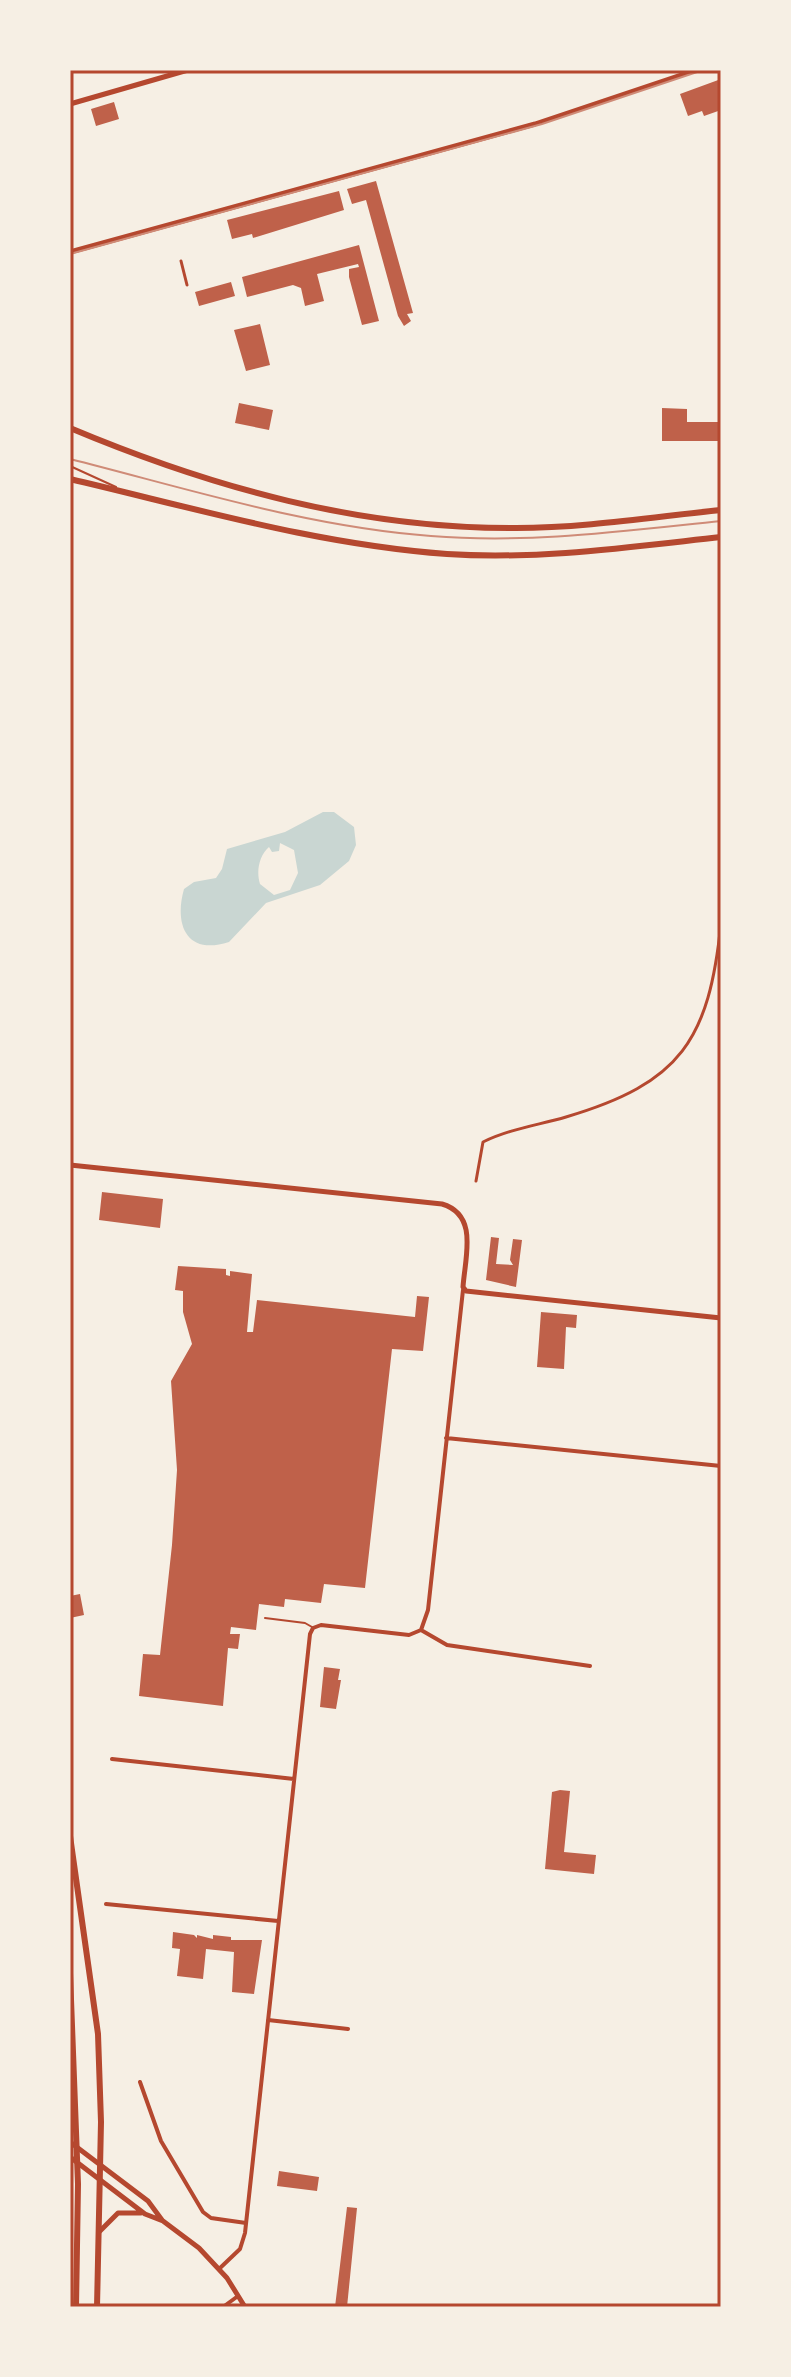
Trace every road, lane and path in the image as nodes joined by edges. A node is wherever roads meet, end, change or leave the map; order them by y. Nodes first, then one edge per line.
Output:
1 (188, 70) edge
2 (696, 70) edge
3 (70, 104) edge
4 (70, 252) edge
5 (181, 261) dead end
6 (187, 285) dead end
7 (70, 428) edge
8 (70, 466) edge
9 (70, 479) edge
10 (131, 493) junction
11 (721, 510) edge
12 (721, 537) edge
13 (721, 923) edge
14 (70, 1165) edge
15 (476, 1181) dead end
16 (463, 1290) junction
17 (721, 1318) edge
18 (446, 1438) junction
19 (721, 1466) edge
20 (265, 1618) dead end
21 (313, 1628) junction
22 (421, 1630) junction
23 (590, 1666) dead end
24 (112, 1759) dead end
25 (294, 1779) junction
26 (70, 1836) edge
27 (106, 1904) dead end
28 (278, 1921) junction
29 (70, 1973) edge
30 (268, 2020) junction
31 (348, 2029) dead end
32 (140, 2082) dead end
33 (74, 2097) junction
34 (70, 2106) edge
35 (73, 2144) edge
36 (70, 2157) edge
37 (77, 2162) junction
38 (100, 2164) junction
39 (100, 2180) junction
40 (145, 2214) junction
41 (163, 2221) junction
42 (246, 2223) junction
43 (99, 2232) junction
44 (219, 2269) junction
45 (76, 2288) junction
46 (70, 2295) edge
47 (238, 2296) junction
48 (76, 2307) edge
49 (97, 2307) edge
50 (223, 2307) edge
51 (245, 2307) edge

1 - 3 street
2 - 4 street
5 - 6 street
7 - 11 main road
8 - 10 lane
9 - 10 main road
10 - 12 main road
13 - 15 street
14 - 16 street
16 - 17 street
16 - 18 street
18 - 19 street
18 - 22 street
20 - 21 lane
21 - 22 street
21 - 25 street
22 - 23 street
24 - 25 street
25 - 28 street
26 - 38 main road
27 - 28 street
28 - 30 street
29 - 33 main road
30 - 31 street
30 - 42 street
32 - 42 street
33 - 34 street
33 - 35 main road
35 - 37 main road
35 - 38 street
36 - 37 street
37 - 39 street
37 - 45 main road
38 - 39 main road
38 - 41 street
39 - 40 street
39 - 43 main road
40 - 41 street
40 - 43 street
41 - 44 street
42 - 44 street
43 - 49 main road
44 - 47 street
45 - 46 street
45 - 48 main road
47 - 50 street
47 - 51 street

